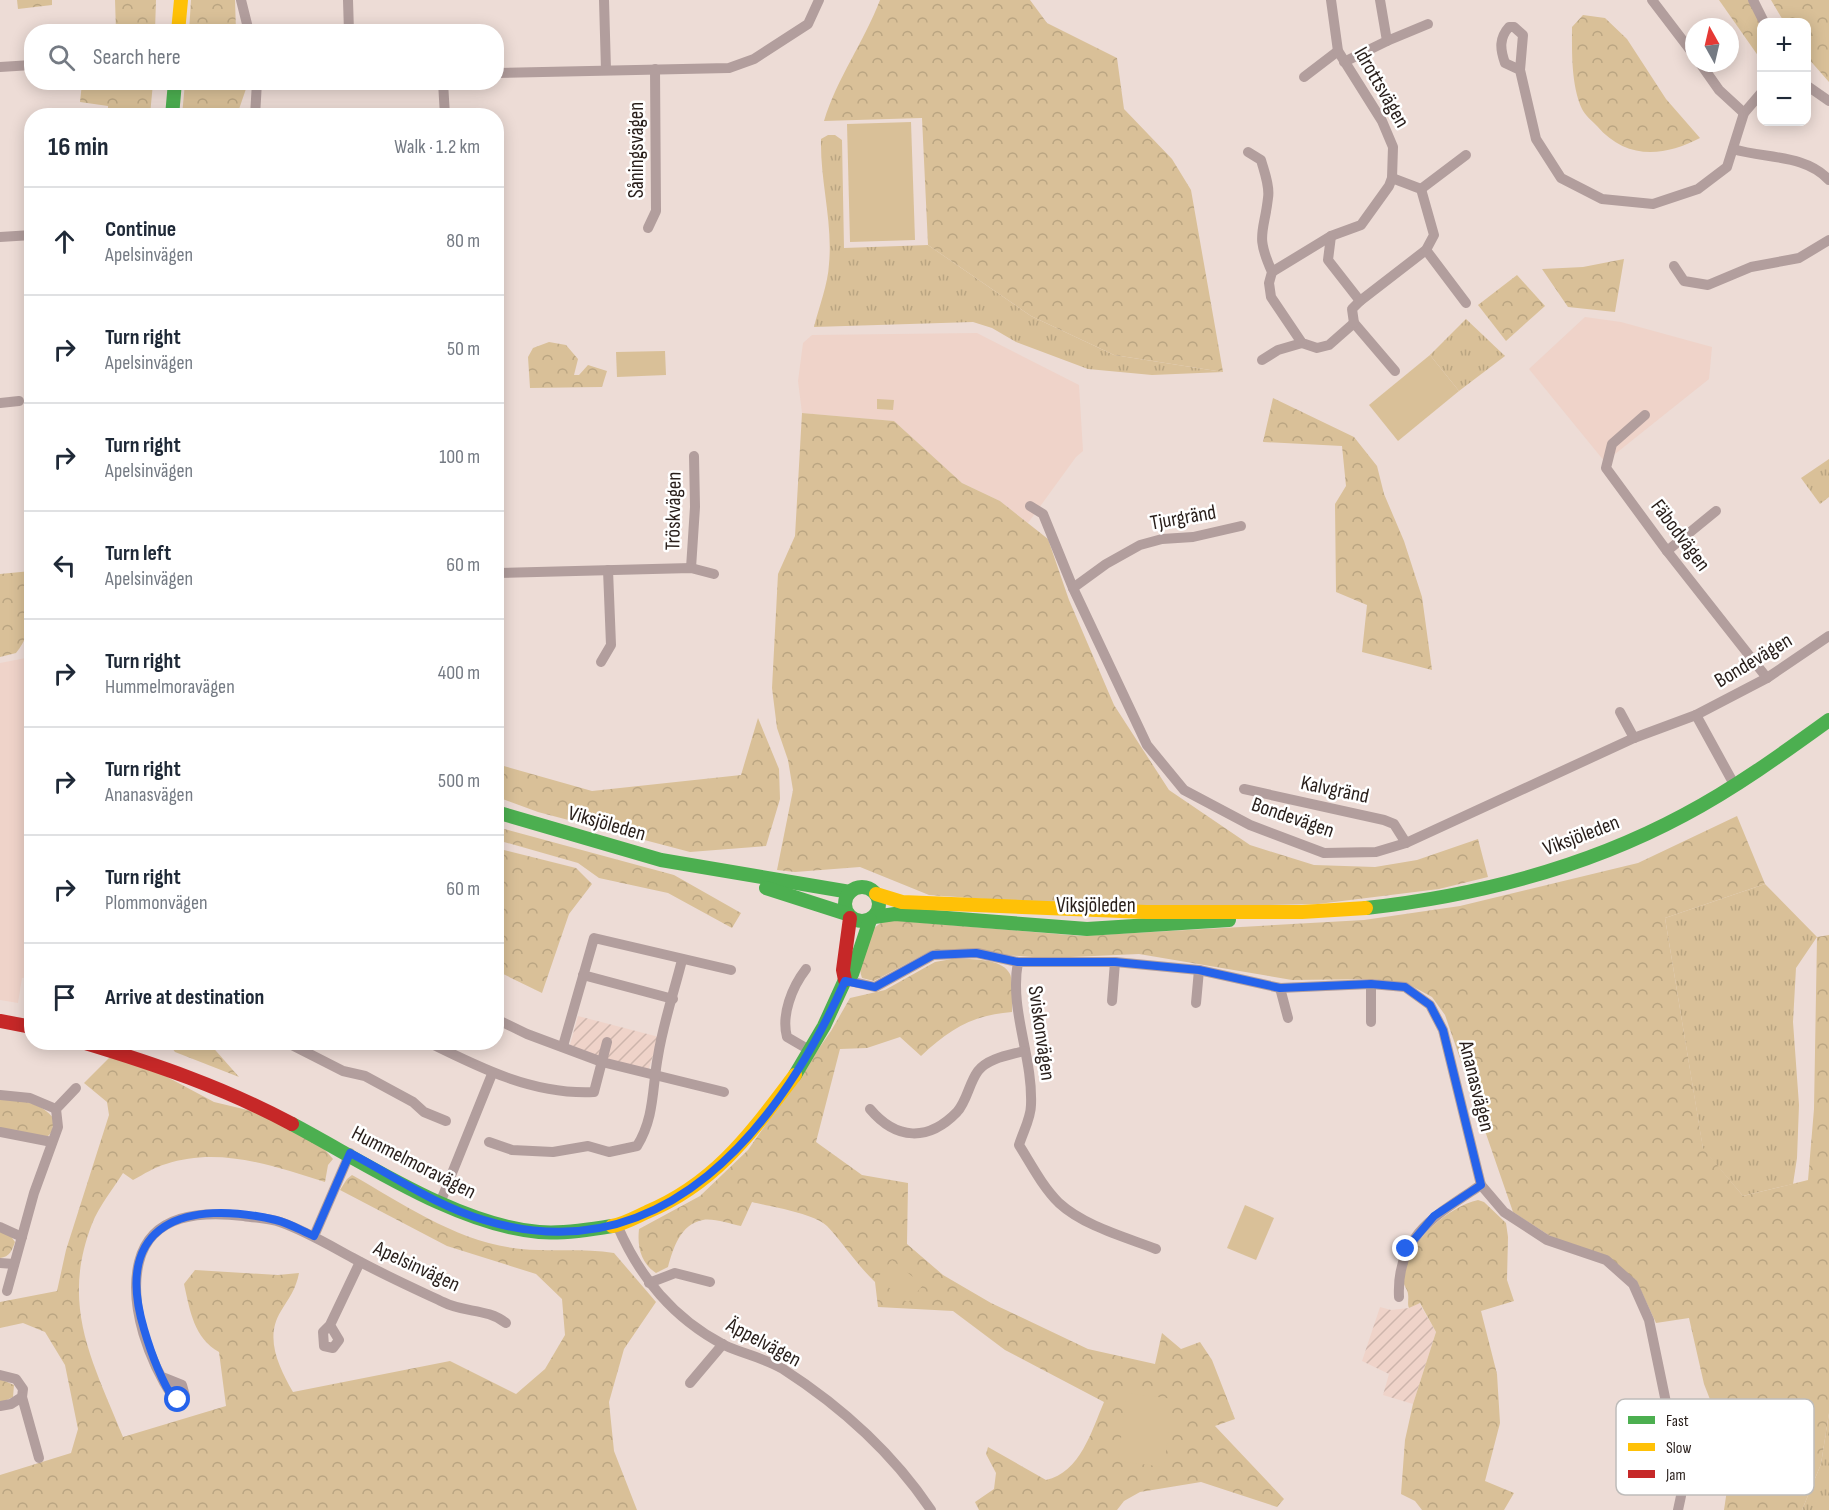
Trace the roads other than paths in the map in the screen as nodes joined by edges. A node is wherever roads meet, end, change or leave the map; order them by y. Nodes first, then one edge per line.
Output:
1 (179, 0) edge
2 (241, 0) edge
3 (348, 0) edge
4 (604, 0) edge
5 (819, 0) edge
6 (1331, 0) edge
7 (1380, 0) edge
8 (1652, 0) edge
9 (1753, 0) edge
10 (1762, 18) edge
11 (178, 24) edge
12 (247, 24) edge
13 (349, 24) edge
14 (1428, 24) dead end
15 (1387, 41) junction
16 (1685, 43) edge
17 (1338, 51) junction
18 (1344, 62) junction
19 (24, 66) edge
20 (0, 67) edge
21 (655, 69) junction
22 (606, 70) junction
23 (1520, 70) dead end
24 (1706, 72) edge
25 (504, 73) edge
26 (1304, 77) dead end
27 (1811, 88) edge
28 (174, 90) edge
29 (257, 90) edge
30 (443, 90) edge
31 (1757, 97) edge
32 (1829, 101) edge
33 (173, 108) edge
34 (255, 108) edge
35 (445, 108) edge
36 (1744, 112) junction
37 (1733, 149) junction
38 (1248, 152) dead end
39 (1466, 155) dead end
40 (1392, 178) junction
41 (1829, 180) edge
42 (1421, 189) junction
43 (648, 228) dead end
44 (24, 236) edge
45 (1331, 236) junction
46 (0, 237) edge
47 (1829, 240) edge
48 (1426, 250) junction
49 (1674, 266) dead end
50 (1272, 272) junction
51 (1360, 301) junction
52 (1466, 303) dead end
53 (1354, 323) junction
54 (1302, 343) junction
55 (1262, 360) dead end
56 (1395, 371) dead end
57 (19, 401) dead end
58 (0, 403) edge
59 (1645, 415) dead end
60 (694, 456) dead end
61 (1030, 506) dead end
62 (1716, 511) dead end
63 (1241, 526) dead end
64 (1667, 551) junction
65 (691, 568) junction
66 (608, 570) junction
67 (504, 573) edge
68 (714, 574) dead end
69 (1073, 588) junction
70 (1829, 636) edge
71 (601, 662) dead end
72 (1767, 678) junction
73 (1620, 712) dead end
74 (1696, 715) junction
75 (1829, 720) edge
76 (1634, 738) junction
77 (1734, 786) junction
78 (1244, 789) dead end
79 (504, 814) edge
80 (1406, 843) junction
81 (707, 870) junction
82 (850, 891) junction
83 (876, 894) junction
84 (1318, 911) junction
85 (849, 916) junction
86 (872, 918) junction
87 (682, 960) junction
88 (1018, 962) junction
89 (1115, 962) junction
90 (806, 969) dead end
91 (731, 970) dead end
92 (1199, 970) junction
93 (583, 975) junction
94 (845, 981) junction
95 (1371, 984) junction
96 (1280, 988) junction
97 (673, 999) junction
98 (1112, 1001) dead end
99 (1196, 1003) dead end
100 (1287, 1018) dead end
101 (0, 1021) edge
102 (1371, 1022) dead end
103 (504, 1023) edge
104 (24, 1026) edge
105 (607, 1042) dead end
106 (563, 1046) junction
107 (108, 1050) edge
108 (302, 1050) edge
109 (444, 1050) edge
110 (811, 1051) junction
111 (1024, 1051) junction
112 (602, 1062) junction
113 (492, 1074) junction
114 (657, 1076) junction
115 (76, 1088) dead end
116 (724, 1092) dead end
117 (0, 1095) edge
118 (870, 1108) dead end
119 (56, 1109) junction
120 (446, 1121) dead end
121 (0, 1132) edge
122 (51, 1142) junction
123 (489, 1142) dead end
124 (350, 1153) junction
125 (1481, 1185) junction
126 (440, 1203) junction
127 (617, 1225) junction
128 (0, 1227) edge
129 (314, 1236) junction
130 (22, 1237) junction
131 (1156, 1249) dead end
132 (360, 1262) junction
133 (0, 1263) edge
134 (14, 1264) junction
135 (710, 1282) dead end
136 (649, 1283) junction
137 (7, 1291) dead end
138 (1400, 1297) dead end
139 (506, 1323) dead end
140 (723, 1344) junction
141 (333, 1348) dead end
142 (0, 1375) edge
143 (690, 1383) dead end
144 (22, 1397) junction
145 (1665, 1399) edge
146 (174, 1400) dead end
147 (0, 1406) edge
148 (39, 1458) dead end
149 (1681, 1495) edge
150 (931, 1510) edge
151 (1678, 1510) edge

1 - 11 main road
2 - 12 street
3 - 13 street
4 - 22 street
5 - 21 street
6 - 17 street, Idrottsvägen
7 - 15 street
8 - 16 street
9 - 10 street
14 - 15 street
15 - 18 street
17 - 18 street, Idrottsvägen
17 - 26 street
18 - 40 street, Idrottsvägen
19 - 20 street
21 - 22 street
21 - 43 street, Såningsvägen
22 - 25 street
23 - 37 street
24 - 36 street
27 - 32 street
28 - 33 main road
29 - 34 street
30 - 35 street
31 - 36 street
36 - 37 street
37 - 41 street
38 - 50 street
39 - 42 street
40 - 42 street
40 - 45 street, Idrottsvägen
42 - 48 street
44 - 46 street
45 - 50 street, Idrottsvägen
45 - 51 street
47 - 49 street
48 - 51 street
48 - 52 street
50 - 54 street
51 - 53 street
53 - 54 street
53 - 56 street
54 - 55 street
57 - 58 street
59 - 64 street, Fäbodvägen
60 - 65 street, Tröskvägen
61 - 69 street, Bondevägen
62 - 64 street
63 - 69 street, Tjurgränd
64 - 72 street, Fäbodvägen
65 - 66 street, Tröskvägen
65 - 68 street, Tröskvägen
66 - 67 street, Tröskvägen
66 - 71 street
69 - 80 street, Bondevägen
70 - 72 street, Bondevägen
72 - 74 street, Bondevägen
73 - 76 street
74 - 76 street, Bondevägen
74 - 77 street
75 - 77 main road, Viksjöleden
76 - 80 street, Bondevägen
77 - 84 main road, Viksjöleden
78 - 80 street, Kalvgränd
79 - 81 main road, Viksjöleden
81 - 82 main road, Viksjöleden
81 - 85 main road, Viksjöleden
82 - 83 main road
82 - 85 main road
83 - 84 main road, Viksjöleden
83 - 86 main road
84 - 86 main road, Viksjöleden
85 - 86 main road
85 - 94 main road, Hummelmoravägen
86 - 94 main road, Hummelmoravägen
87 - 91 street
87 - 93 street
87 - 97 street
88 - 89 street, Ananasvägen
88 - 94 street, Ananasvägen
88 - 111 street, Sviskonvägen
89 - 92 street, Ananasvägen
89 - 98 street
90 - 110 street
92 - 96 street, Ananasvägen
92 - 99 street
93 - 97 street
93 - 106 street
94 - 110 main road, Hummelmoravägen
95 - 96 street, Ananasvägen
95 - 102 street
95 - 125 street, Ananasvägen
96 - 100 street
97 - 114 street
101 - 104 main road
103 - 106 street
105 - 112 street
106 - 112 street
107 - 124 main road, Hummelmoravägen
108 - 120 street
109 - 113 street
110 - 127 main road, Hummelmoravägen
111 - 118 street
111 - 131 street, Sviskonvägen
112 - 113 street
112 - 114 street
113 - 126 street
114 - 116 street
114 - 123 street
115 - 119 street
117 - 119 street
119 - 122 street
121 - 122 street
122 - 130 street
124 - 126 main road, Hummelmoravägen
124 - 129 street
125 - 138 street
125 - 145 street
126 - 127 main road, Hummelmoravägen
127 - 136 street, Äppelvägen
128 - 130 street
129 - 132 street, Apelsinvägen
129 - 146 street, Apelsinvägen
130 - 134 street
132 - 139 street, Apelsinvägen
132 - 141 street
133 - 134 street
134 - 137 street
135 - 136 street
136 - 140 street, Äppelvägen
140 - 143 street
140 - 150 street, Äppelvägen
142 - 144 street
144 - 147 street
144 - 148 street
149 - 151 street

